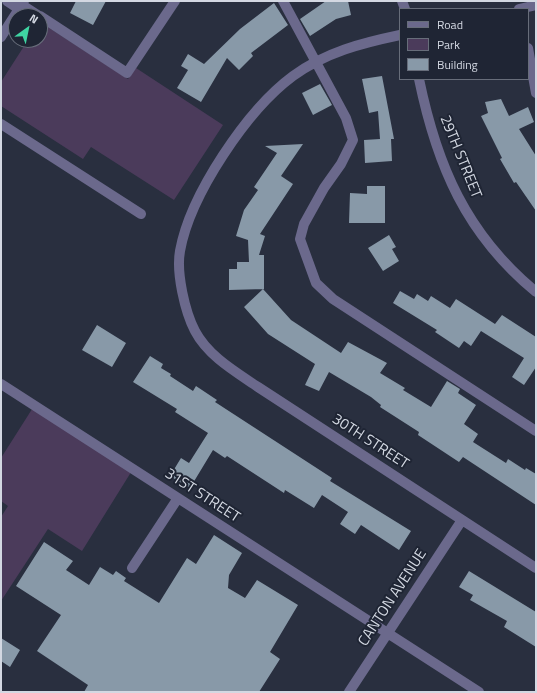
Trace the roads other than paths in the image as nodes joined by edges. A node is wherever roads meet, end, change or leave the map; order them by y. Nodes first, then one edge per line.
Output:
1 (7, 1) edge
2 (174, 1) edge
3 (283, 1) edge
4 (22, 5) edge
5 (536, 5) edge
6 (521, 7) edge
7 (48, 21) edge
8 (399, 35) edge
9 (1, 37) edge
10 (529, 54) edge
11 (317, 62) junction
12 (418, 80) edge
13 (536, 93) edge
14 (1, 124) edge
15 (141, 214) dead end
16 (536, 292) edge
17 (1, 384) edge
18 (536, 431) edge
19 (178, 498) junction
20 (462, 520) junction
21 (132, 568) dead end
22 (536, 568) edge
23 (387, 634) junction
24 (349, 692) edge
25 (479, 692) edge

1 - 4 street
2 - 7 street
3 - 11 street
4 - 9 street
5 - 6 street
8 - 11 street
10 - 13 street
11 - 18 street
11 - 20 street, 30TH STREET
12 - 16 street, 29TH STREET
14 - 15 street
17 - 19 street, 31ST STREET
19 - 21 street
19 - 23 street, 31ST STREET
20 - 22 street, 30TH STREET
20 - 23 street, CANTON AVENUE
23 - 24 street, CANTON AVENUE
23 - 25 street, 31ST STREET

